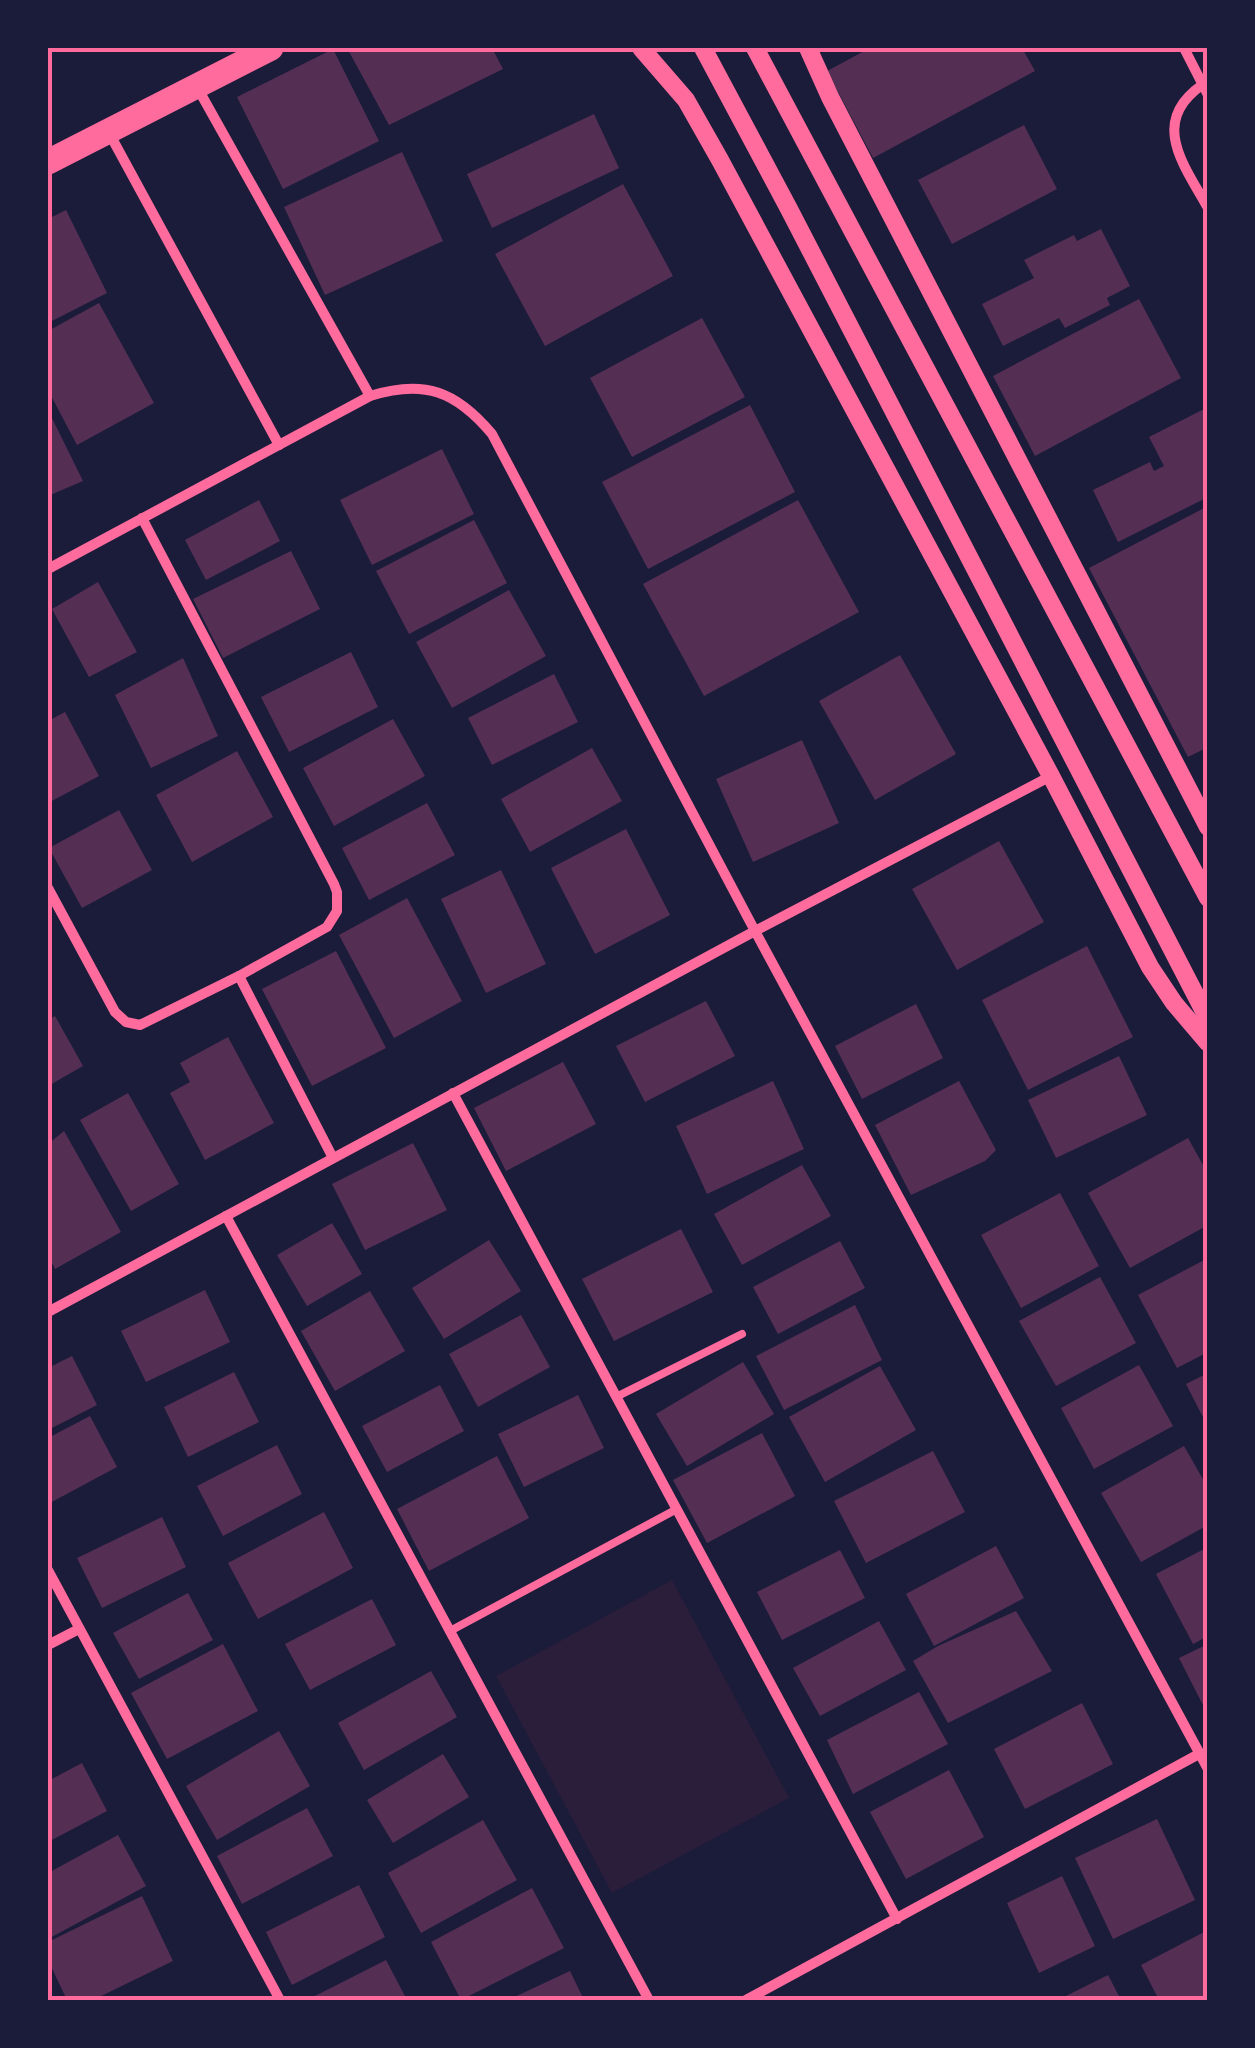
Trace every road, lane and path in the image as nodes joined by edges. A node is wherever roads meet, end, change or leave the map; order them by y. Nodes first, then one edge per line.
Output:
1 (272, 48) edge
2 (641, 48) edge
3 (703, 48) edge
4 (756, 48) edge
5 (808, 48) edge
6 (1184, 48) edge
7 (196, 84) junction
8 (1205, 90) edge
9 (107, 130) junction
10 (48, 162) edge
11 (1208, 208) edge
12 (370, 396) junction
13 (279, 445) junction
14 (142, 518) junction
15 (48, 569) edge
16 (1051, 776) junction
17 (1208, 828) edge
18 (48, 888) edge
19 (1208, 898) edge
20 (755, 931) junction
21 (239, 976) junction
22 (1208, 1019) edge
23 (1208, 1042) edge
24 (453, 1093) junction
25 (333, 1158) junction
26 (226, 1216) junction
27 (48, 1312) edge
28 (742, 1334) dead end
29 (616, 1397) junction
30 (677, 1509) junction
31 (48, 1570) edge
32 (79, 1629) junction
33 (450, 1630) junction
34 (48, 1646) edge
35 (1199, 1754) junction
36 (1208, 1769) edge
37 (897, 1919) junction
38 (280, 2000) edge
39 (650, 2000) edge
40 (746, 2000) edge

1 - 7 main road
2 - 16 street
3 - 22 street
4 - 19 street
5 - 17 street
6 - 8 street
7 - 9 main road
7 - 12 street
8 - 11 street
9 - 10 main road
9 - 13 street
12 - 13 street
12 - 20 street
13 - 14 street
14 - 15 street
14 - 21 street
16 - 20 street
16 - 23 street
18 - 21 street
20 - 24 street
20 - 35 street
21 - 25 street
24 - 25 street
24 - 29 street
25 - 26 street
26 - 27 street
26 - 33 street
28 - 29 lane
29 - 30 street
30 - 33 lane
30 - 37 street
31 - 32 street
32 - 34 street
32 - 38 street
33 - 39 street
35 - 36 street
35 - 37 street
37 - 40 street

